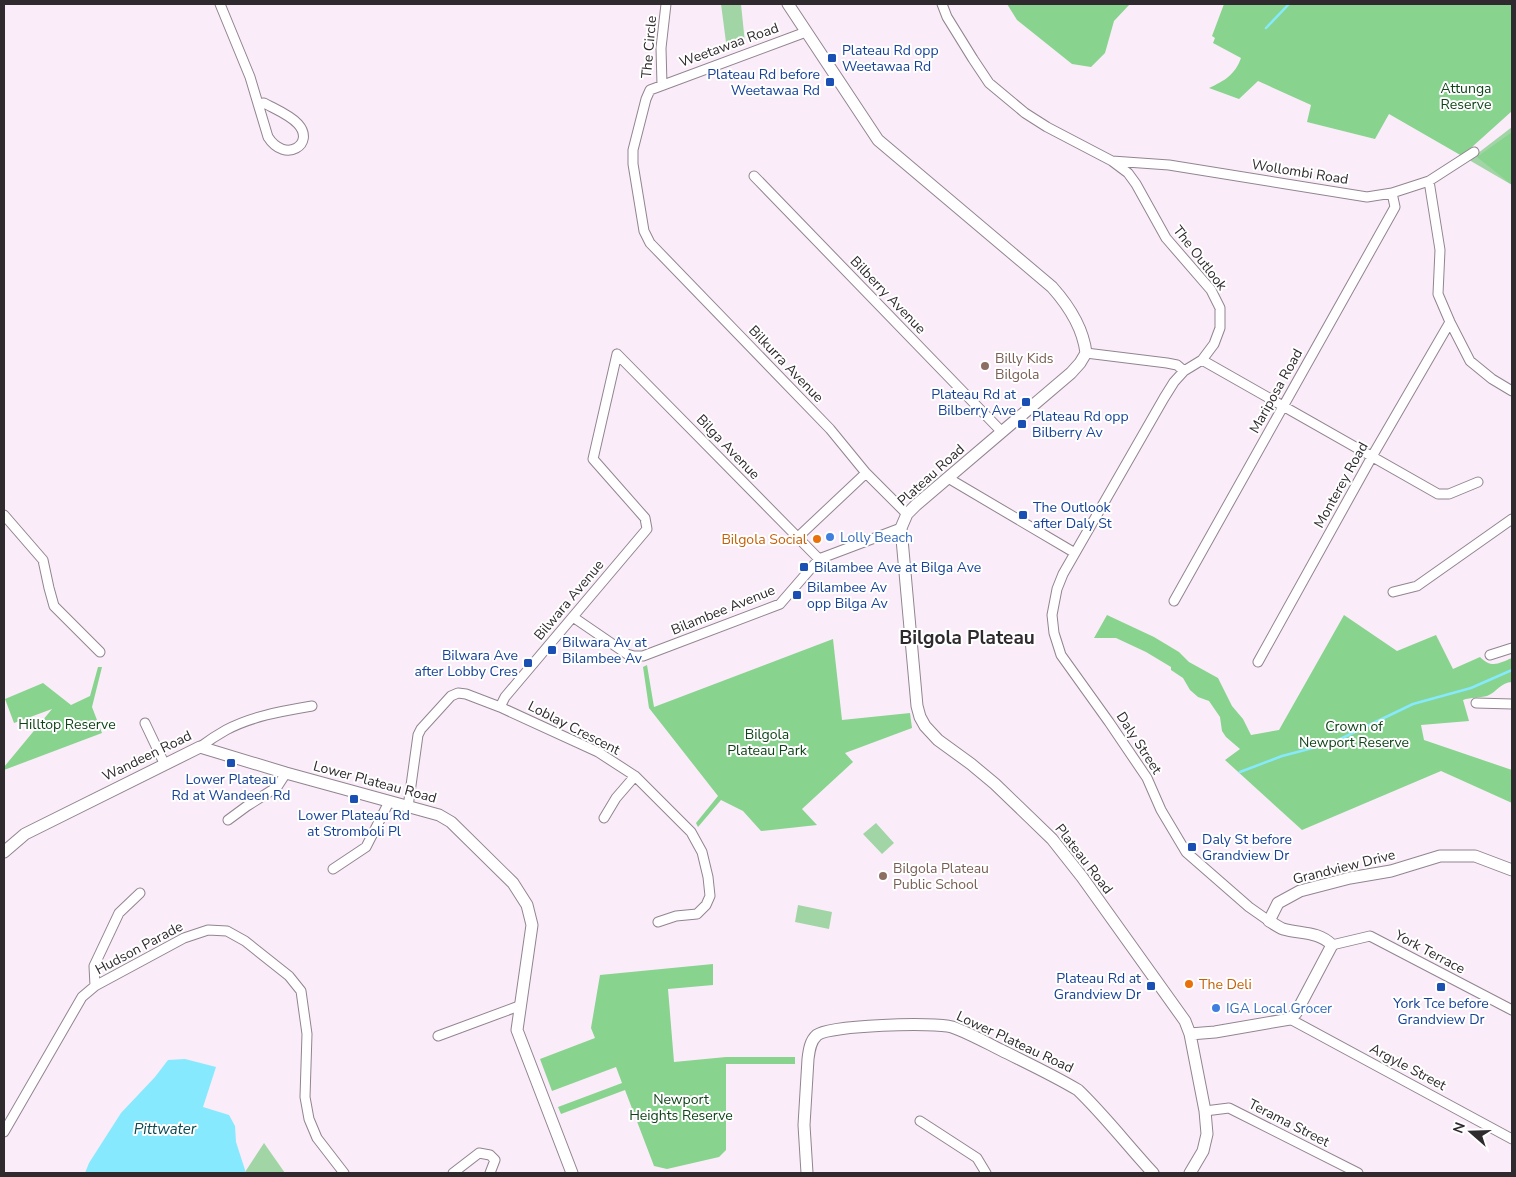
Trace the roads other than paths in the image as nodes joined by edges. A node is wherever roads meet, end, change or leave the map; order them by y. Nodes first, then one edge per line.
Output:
1 (220, 4) edge
2 (666, 4) edge
3 (788, 4) edge
4 (942, 4) edge
5 (806, 32) junction
6 (662, 85) junction
7 (258, 104) junction
8 (1474, 152) dead end
9 (1112, 161) junction
10 (754, 176) dead end
11 (1429, 181) junction
12 (1392, 193) junction
13 (645, 233) joint
14 (1450, 322) junction
15 (1086, 353) junction
16 (617, 354) joint
17 (1202, 360) junction
18 (1184, 371) junction
19 (1512, 392) edge
20 (1283, 406) junction
21 (1002, 432) junction
22 (1372, 457) junction
23 (866, 473) junction
24 (948, 478) junction
25 (1478, 482) dead end
26 (907, 514) junction
27 (4, 515) edge
28 (1512, 519) edge
29 (901, 528) junction
30 (797, 538) junction
31 (1075, 553) junction
32 (819, 558) junction
33 (1393, 592) dead end
34 (1174, 601) dead end
35 (573, 617) junction
36 (1512, 648) edge
37 (100, 652) dead end
38 (1490, 655) dead end
39 (1258, 662) dead end
40 (1476, 703) dead end
41 (1512, 704) edge
42 (312, 706) dead end
43 (500, 707) junction
44 (145, 723) dead end
45 (200, 747) junction
46 (164, 763) junction
47 (286, 773) junction
48 (635, 776) junction
49 (389, 802) junction
50 (408, 807) junction
51 (604, 818) dead end
52 (228, 820) dead end
53 (4, 852) edge
54 (333, 869) dead end
55 (1512, 870) edge
56 (140, 893) dead end
57 (1268, 921) junction
58 (658, 922) dead end
59 (1332, 945) junction
60 (95, 986) junction
61 (519, 1006) junction
62 (1512, 1010) edge
63 (1290, 1019) junction
64 (1190, 1034) junction
65 (438, 1036) dead end
66 (1205, 1112) junction
67 (920, 1121) dead end
68 (4, 1132) edge
69 (1512, 1139) edge
70 (344, 1173) edge
71 (454, 1173) edge
72 (490, 1173) edge
73 (572, 1173) edge
74 (808, 1173) edge
75 (986, 1173) edge
76 (1153, 1173) edge
77 (1190, 1173) edge
78 (1358, 1173) edge

1 - 7 street
2 - 6 street, The Circle
3 - 5 street
4 - 9 street, The Outlook
5 - 6 street, Weetawaa Road
5 - 15 street
6 - 13 street, The Circle
7 - 7 street
8 - 11 street, Wollombi Road
9 - 12 street, Wollombi Road
9 - 17 street, The Outlook
10 - 21 street, Bilberry Avenue
11 - 12 street, Wollombi Road
11 - 14 street
12 - 20 street, Mariposa Road
13 - 23 street, Bilkurra Avenue
14 - 19 street
14 - 22 street, Monterey Road
15 - 18 street
15 - 21 street, Plateau Road
16 - 30 street, Bilga Avenue
16 - 35 street, Bilwara Avenue
17 - 18 street, The Outlook
17 - 20 street
18 - 31 street, The Outlook
20 - 22 street
20 - 34 street, Mariposa Road
21 - 24 street, Plateau Road
22 - 25 street
22 - 39 street, Monterey Road
23 - 26 street, Bilkurra Avenue
23 - 30 street
24 - 26 street, Plateau Road
24 - 31 street
26 - 29 street, Plateau Road
27 - 37 street
28 - 33 street
29 - 32 street, Bilambee Avenue
29 - 64 street, Plateau Road
30 - 32 street, Bilga Avenue
31 - 57 street, Daly Street
32 - 35 street, Bilambee Avenue
35 - 43 street, Bilwara Avenue
36 - 38 street
40 - 41 street
42 - 45 street, Wandeen Road
43 - 48 street, Loblay Crescent
43 - 50 street
44 - 46 street
45 - 46 street, Wandeen Road
45 - 47 street, Lower Plateau Road
46 - 53 street, Wandeen Road
47 - 49 street, Lower Plateau Road
47 - 52 street
48 - 51 street
48 - 58 street, Loblay Crescent
49 - 50 street, Lower Plateau Road
49 - 54 street
50 - 61 street, Lower Plateau Road
55 - 57 street, Grandview Drive
56 - 60 street
57 - 59 street
59 - 62 street, York Terrace
59 - 63 street
60 - 68 street, Hudson Parade
60 - 70 street, Hudson Parade
61 - 65 street
61 - 73 street, Lower Plateau Road
63 - 64 street
63 - 69 street, Argyle Street
64 - 66 street, Plateau Road
66 - 77 street, Plateau Road
66 - 78 street, Terama Street
67 - 75 street
71 - 72 street
74 - 76 street, Lower Plateau Road

